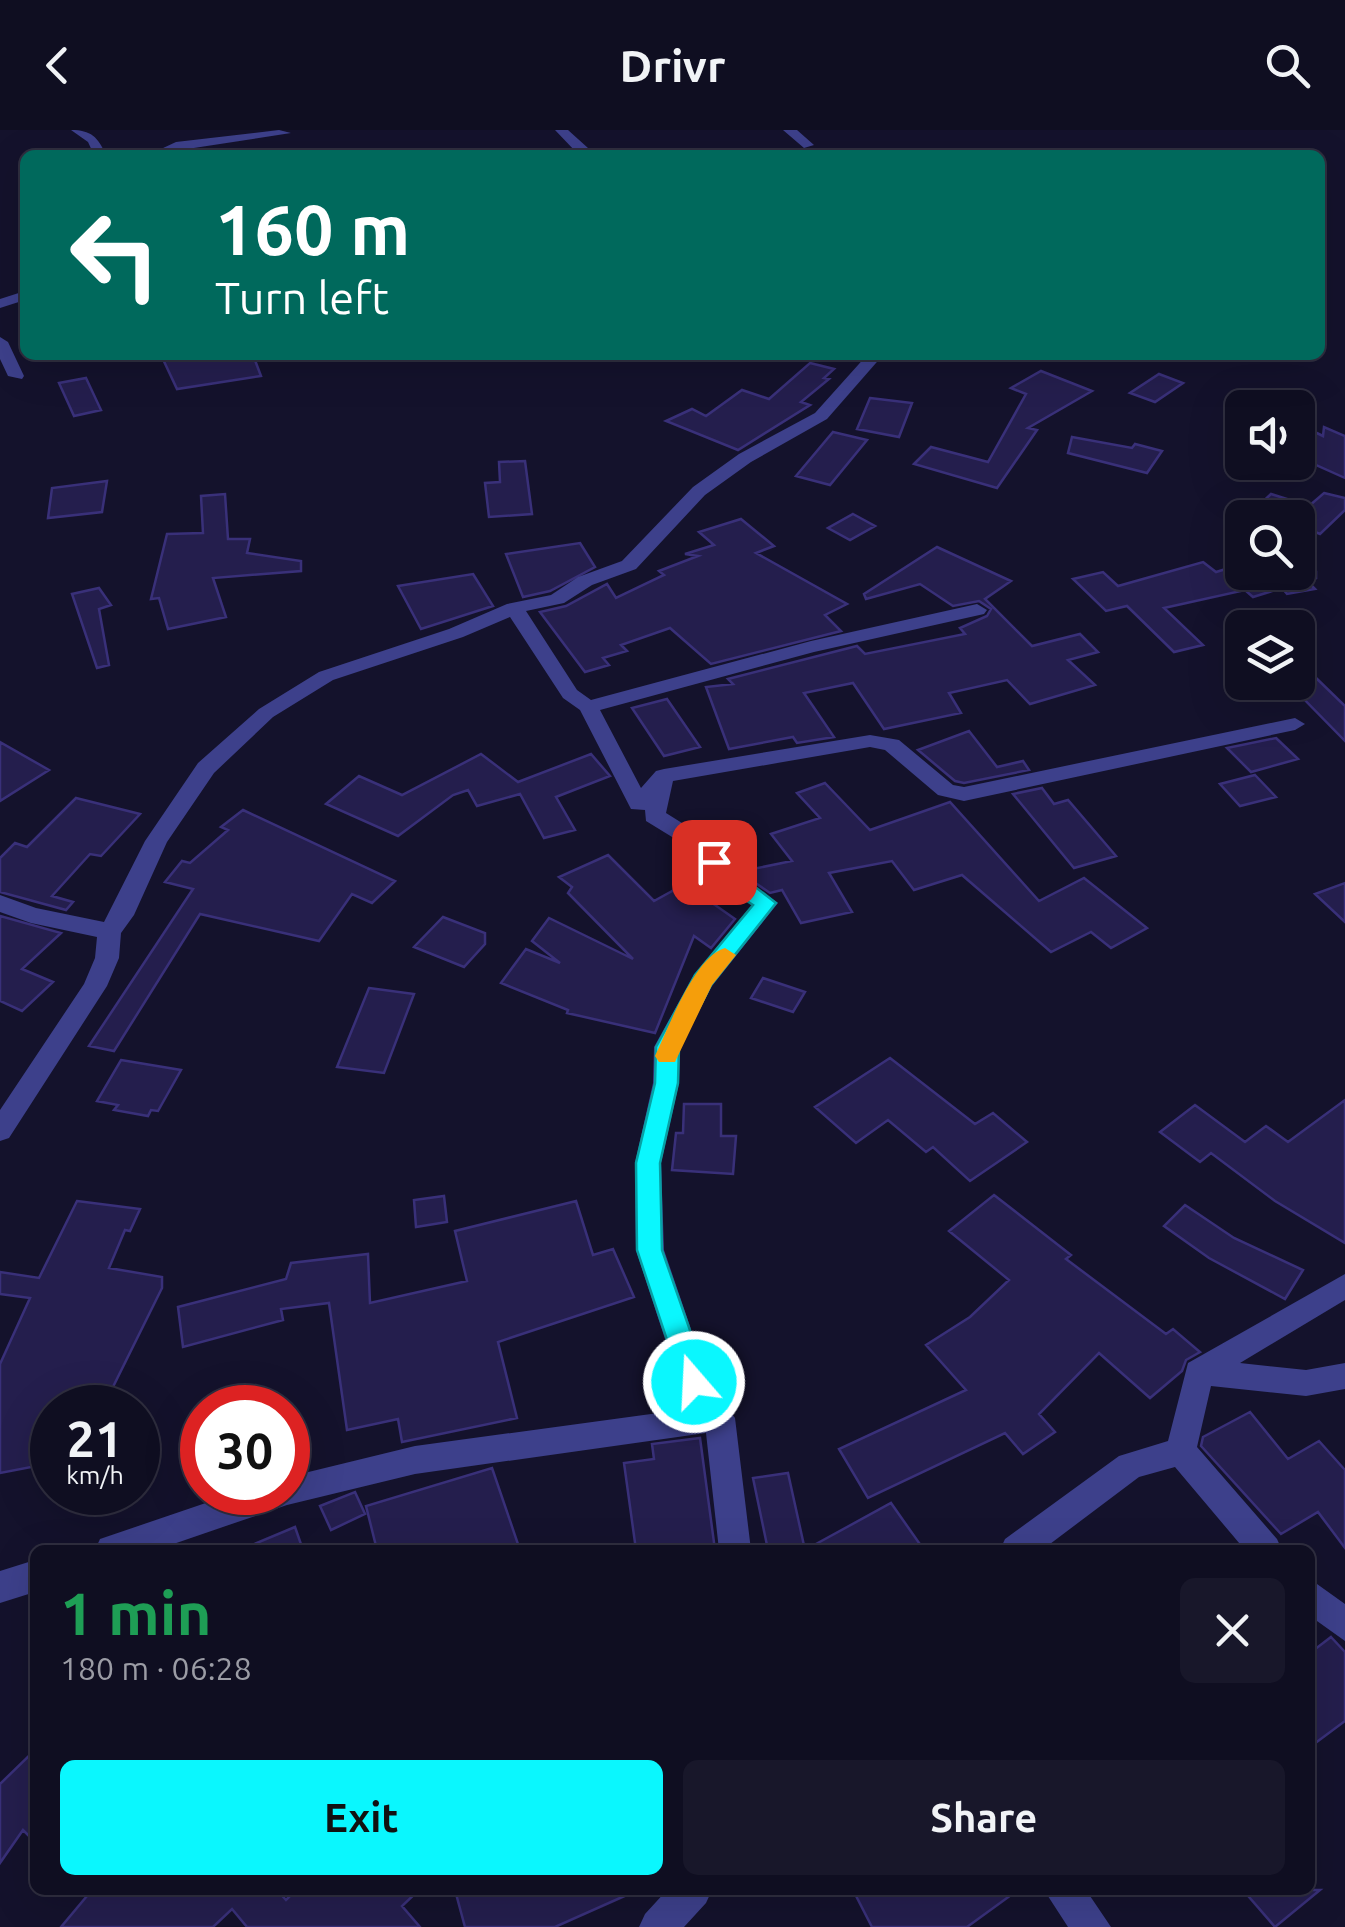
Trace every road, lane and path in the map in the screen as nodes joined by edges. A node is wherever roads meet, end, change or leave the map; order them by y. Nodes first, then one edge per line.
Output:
1 (77, 130) edge
2 (165, 130) edge
3 (561, 130) edge
4 (788, 130) edge
5 (285, 131) edge
6 (176, 146) junction
7 (808, 146) dead end
8 (98, 150) edge
9 (166, 150) edge
10 (582, 150) edge
11 (0, 342) edge
12 (871, 360) edge
13 (16, 376) dead end
14 (514, 608) junction
15 (977, 610) dead end
16 (588, 707) junction
17 (1295, 724) dead end
18 (664, 776) junction
19 (0, 903) edge
20 (109, 931) junction
21 (0, 1131) edge
22 (1345, 1286) edge
23 (1199, 1372) junction
24 (1345, 1376) edge
25 (720, 1418) junction
26 (1181, 1451) junction
27 (310, 1486) edge
28 (216, 1515) edge
29 (127, 1545) edge
30 (733, 1545) edge
31 (1023, 1545) edge
32 (1262, 1545) edge
33 (30, 1578) edge
34 (0, 1587) edge
35 (1315, 1599) edge
36 (1345, 1624) edge
37 (688, 1895) edge
38 (1067, 1895) edge
39 (658, 1927) edge
40 (1092, 1927) edge

1 - 8 street
2 - 6 street
3 - 10 street
4 - 7 street
5 - 6 street
6 - 9 street
11 - 13 street
12 - 14 street
14 - 16 street
14 - 20 street
15 - 16 street
16 - 18 street
17 - 18 street
18 - 25 street
19 - 20 street
20 - 21 street
22 - 23 street
23 - 24 street
23 - 26 street
25 - 27 street
25 - 30 street
26 - 31 street
26 - 32 street
28 - 29 street
33 - 34 street
35 - 36 street
37 - 39 street
38 - 40 street

